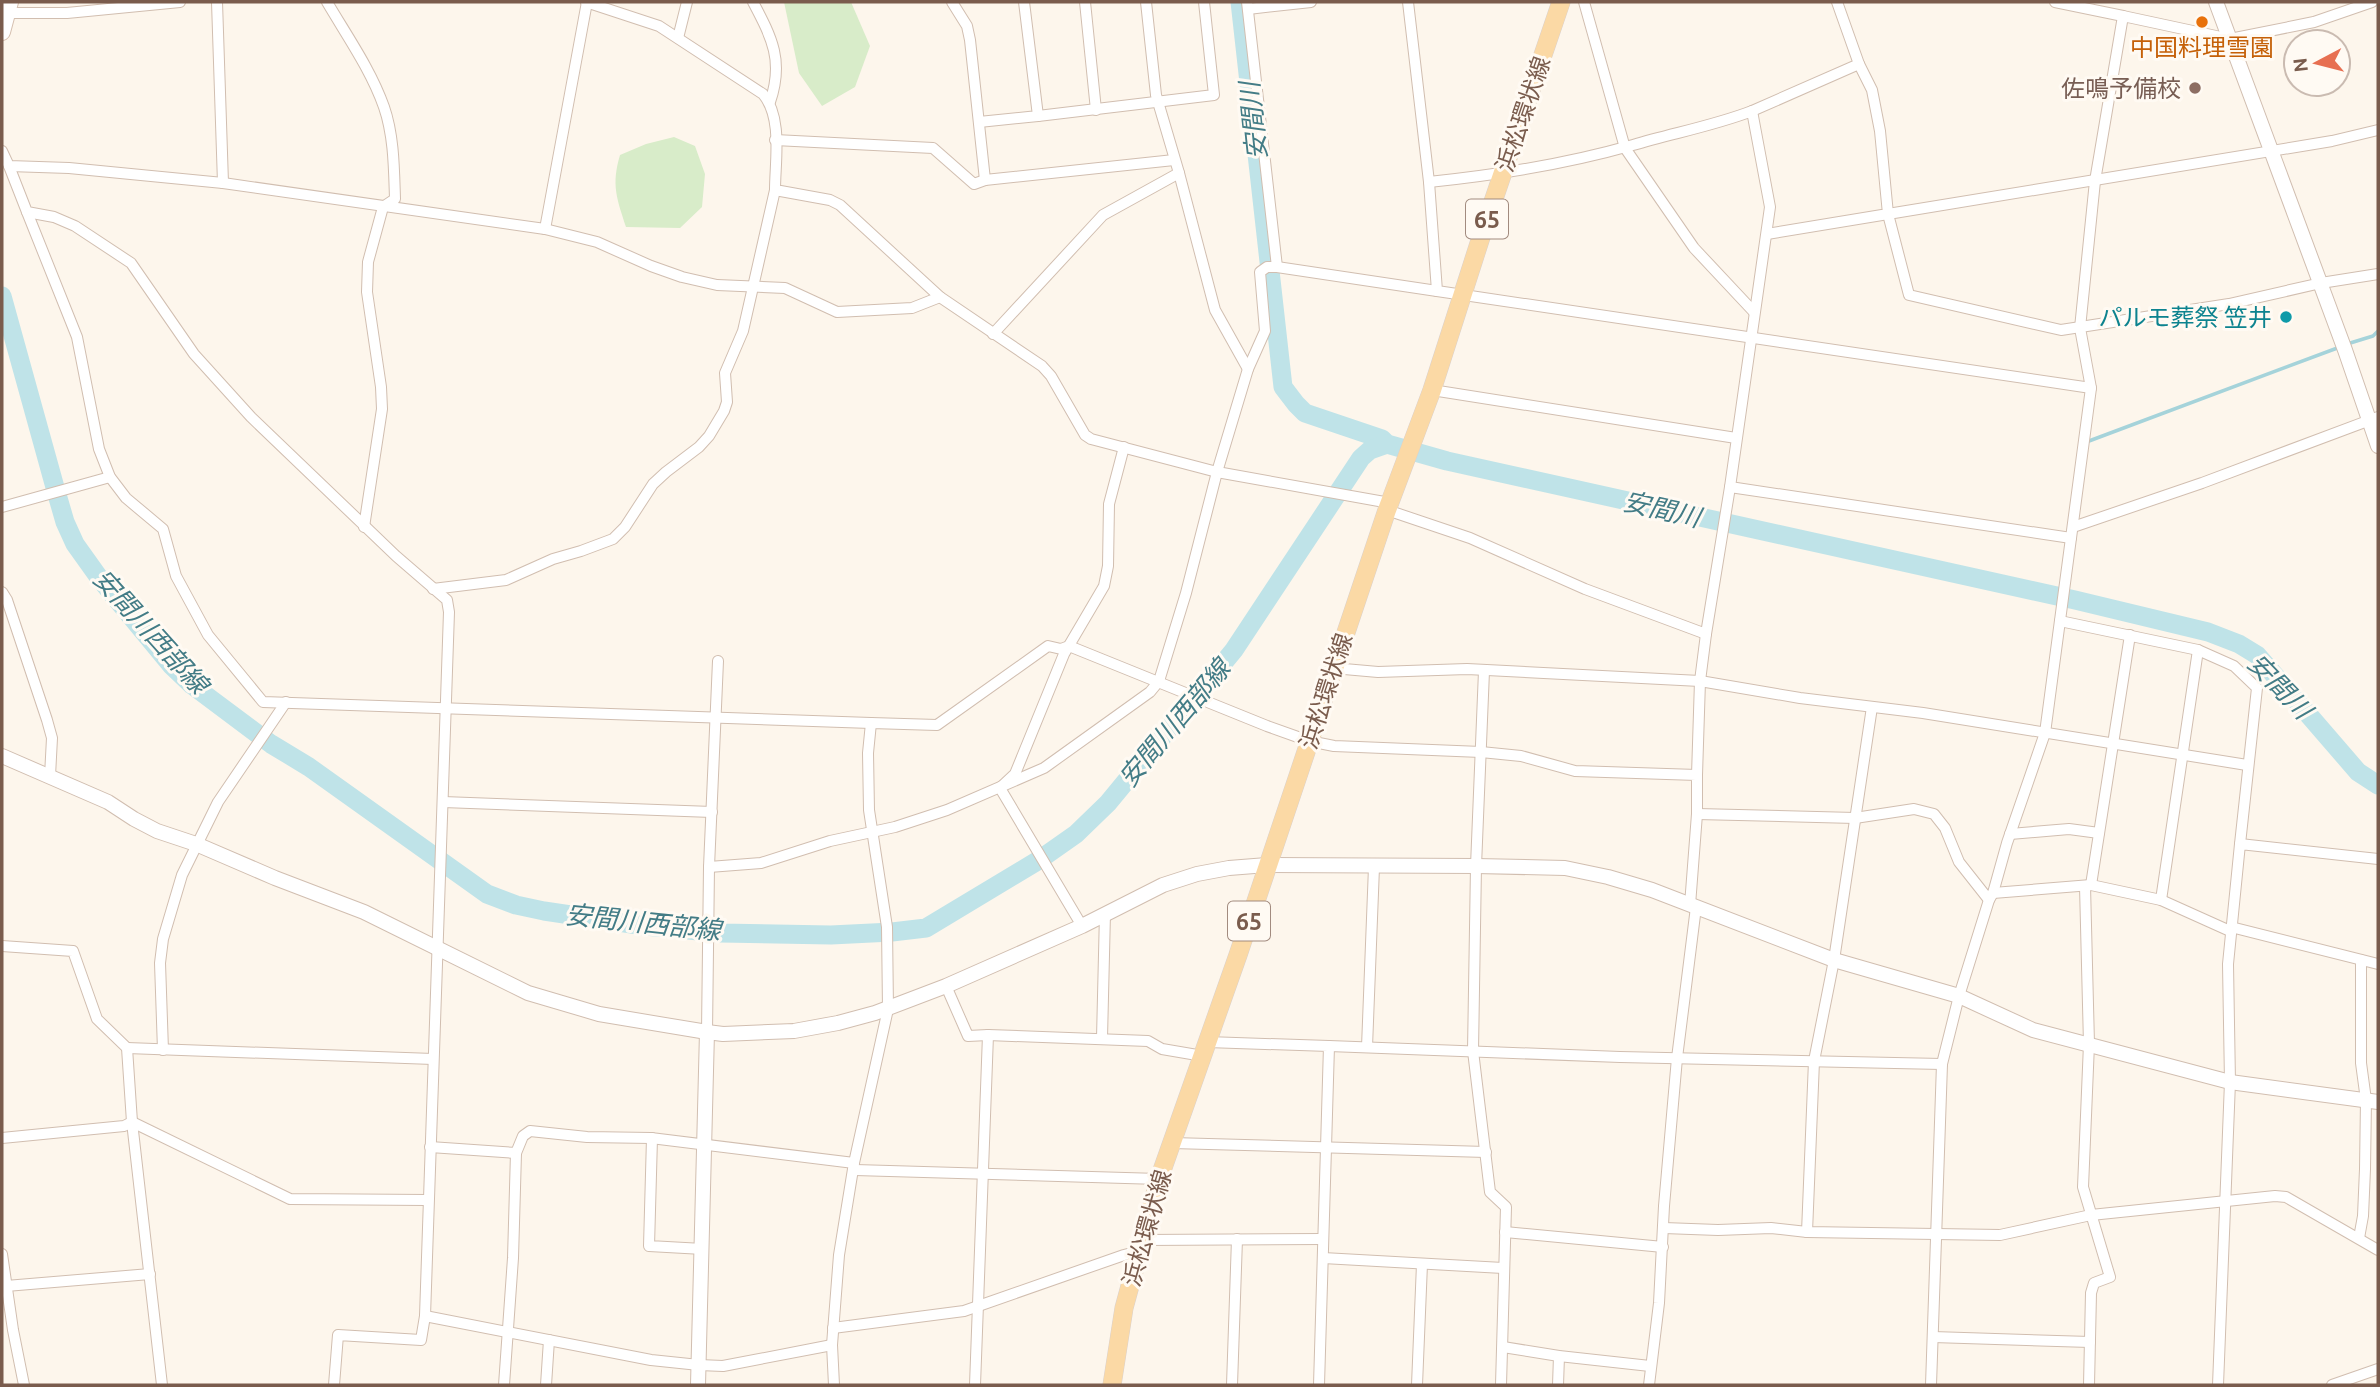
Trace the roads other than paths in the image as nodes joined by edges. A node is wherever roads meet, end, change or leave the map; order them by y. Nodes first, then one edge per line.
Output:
1 (180, 2) edge
2 (217, 2) edge
3 (327, 2) edge
4 (587, 2) edge
5 (687, 2) edge
6 (753, 2) edge
7 (952, 2) edge
8 (1024, 2) edge
9 (1085, 2) edge
10 (1146, 2) edge
11 (1204, 2) edge
12 (1311, 2) edge
13 (1408, 2) edge
14 (1561, 2) edge
15 (1584, 2) edge
16 (1837, 2) edge
17 (2056, 2) edge
18 (2216, 2) edge
19 (2375, 3) edge
20 (1247, 5) edge
21 (9, 7) edge
22 (2123, 16) junction
23 (2, 32) edge
24 (678, 38) junction
25 (2230, 39) junction
26 (1859, 64) junction
27 (770, 102) junction
28 (1159, 102) junction
29 (1096, 110) junction
30 (1752, 111) junction
31 (1038, 116) junction
32 (979, 122) junction
33 (2378, 130) edge
34 (775, 140) junction
35 (1625, 148) junction
36 (2273, 150) junction
37 (2, 151) edge
38 (1174, 160) junction
39 (9, 166) junction
40 (1179, 173) junction
41 (1502, 175) junction
42 (985, 180) junction
43 (2095, 181) junction
44 (1429, 182) junction
45 (223, 183) junction
46 (775, 190) junction
47 (383, 207) junction
48 (27, 212) junction
49 (1888, 214) junction
50 (545, 229) junction
51 (1767, 234) junction
52 (1272, 267) junction
53 (2378, 274) edge
54 (2321, 283) junction
55 (751, 287) junction
56 (1437, 291) junction
57 (1462, 295) junction
58 (940, 297) junction
59 (1754, 312) junction
60 (2080, 328) junction
61 (993, 334) junction
62 (1752, 338) junction
63 (1248, 369) junction
64 (2091, 388) junction
65 (1432, 390) junction
66 (2374, 418) edge
67 (1736, 438) junction
68 (2378, 446) edge
69 (1124, 447) junction
70 (1217, 472) junction
71 (110, 477) junction
72 (1730, 487) junction
73 (1388, 506) junction
74 (2, 507) edge
75 (364, 527) junction
76 (2072, 533) junction
77 (433, 589) junction
78 (2, 592) edge
79 (2060, 621) junction
80 (1706, 634) junction
81 (2130, 635) junction
82 (1069, 646) junction
83 (2198, 650) junction
84 (718, 661) dead end
85 (1333, 668) junction
86 (1484, 671) junction
87 (1159, 681) junction
88 (1700, 681) junction
89 (286, 702) junction
90 (445, 707) junction
91 (1872, 707) junction
92 (717, 718) junction
93 (871, 723) junction
94 (2045, 733) junction
95 (1309, 741) junction
96 (2113, 743) junction
97 (1481, 752) junction
98 (2182, 754) junction
99 (2, 756) edge
100 (2247, 765) junction
101 (1696, 775) junction
102 (50, 776) junction
103 (1000, 788) junction
104 (443, 802) junction
105 (712, 812) junction
106 (1697, 814) junction
107 (1855, 818) junction
108 (873, 833) junction
109 (2099, 833) junction
110 (2010, 835) junction
111 (196, 844) junction
112 (2240, 844) junction
113 (2378, 859) edge
114 (1268, 865) junction
115 (1476, 866) junction
116 (709, 867) junction
117 (1374, 867) junction
118 (2088, 886) junction
119 (1991, 897) junction
120 (2161, 900) junction
121 (1693, 906) junction
122 (1105, 913) junction
123 (1082, 926) junction
124 (2231, 929) junction
125 (2, 946) edge
126 (438, 949) junction
127 (1834, 960) junction
128 (2361, 960) junction
129 (2378, 964) edge
130 (946, 986) junction
131 (1959, 996) junction
132 (888, 1009) junction
133 (707, 1031) junction
134 (988, 1035) junction
135 (1102, 1038) junction
136 (2089, 1044) junction
137 (1329, 1046) junction
138 (1367, 1047) junction
139 (127, 1048) junction
140 (163, 1049) junction
141 (1205, 1049) junction
142 (1473, 1051) junction
143 (1677, 1058) junction
144 (433, 1059) junction
145 (1814, 1061) junction
146 (1941, 1064) junction
147 (2230, 1082) junction
148 (2372, 1101) edge
149 (132, 1122) junction
150 (2, 1138) edge
151 (652, 1138) junction
152 (1172, 1143) junction
153 (706, 1145) junction
154 (430, 1147) junction
155 (1326, 1147) junction
156 (1486, 1152) junction
157 (516, 1153) junction
158 (854, 1166) junction
159 (982, 1173) junction
160 (1159, 1179) junction
161 (427, 1200) junction
162 (2224, 1201) junction
163 (2091, 1215) junction
164 (1664, 1228) junction
165 (1504, 1232) junction
166 (1807, 1232) junction
167 (1936, 1234) junction
168 (2359, 1238) junction
169 (1237, 1239) junction
170 (1324, 1239) junction
171 (1141, 1246) junction
172 (1663, 1247) junction
173 (703, 1250) junction
174 (2378, 1250) edge
175 (2, 1254) edge
176 (1323, 1258) junction
177 (1422, 1264) junction
178 (1503, 1268) junction
179 (150, 1275) junction
180 (6, 1286) junction
181 (977, 1306) junction
182 (425, 1316) junction
183 (833, 1328) junction
184 (7, 1331) edge
185 (507, 1331) junction
186 (1933, 1336) junction
187 (549, 1340) junction
188 (2091, 1342) junction
189 (832, 1345) junction
190 (1503, 1347) junction
191 (1559, 1356) junction
192 (699, 1365) junction
193 (1650, 1366) junction
194 (2378, 1369) edge
195 (24, 1385) edge
196 (162, 1385) edge
197 (334, 1385) edge
198 (504, 1385) edge
199 (546, 1385) edge
200 (698, 1385) edge
201 (834, 1385) edge
202 (975, 1385) edge
203 (1112, 1385) edge
204 (1232, 1385) edge
205 (1319, 1385) edge
206 (1416, 1385) edge
207 (1501, 1385) edge
208 (1558, 1385) edge
209 (1649, 1385) edge
210 (1931, 1385) edge
211 (2089, 1385) edge
212 (2218, 1385) edge
213 (2332, 1385) edge

1 - 21 street
2 - 45 street
3 - 47 street
4 - 24 street
4 - 50 street
5 - 24 street
6 - 27 street
7 - 32 street
8 - 31 street
9 - 29 street
10 - 28 street
11 - 28 street
12 - 20 street
13 - 44 street
14 - 41 main road, 浜松環状線 / 65
15 - 35 street
16 - 26 street
17 - 22 street
18 - 25 street
19 - 25 street
20 - 52 street
21 - 23 main road
22 - 25 street
22 - 43 street
24 - 27 street
25 - 36 street
26 - 30 street
26 - 49 street
27 - 34 street
28 - 29 street
28 - 38 street
29 - 31 street
30 - 35 street
30 - 51 street
31 - 32 street
32 - 42 street
33 - 36 street
34 - 42 street
34 - 46 street
35 - 41 street
35 - 59 street
36 - 43 street
36 - 54 street
37 - 39 street
38 - 40 street
38 - 42 street
39 - 45 street
39 - 48 street
40 - 61 street
40 - 63 street
41 - 44 street
41 - 57 main road, 浜松環状線 / 65
43 - 49 street
43 - 60 street
44 - 56 street
45 - 47 street
46 - 55 street
46 - 58 street
47 - 50 street
47 - 75 street
48 - 71 street
48 - 75 street
49 - 51 street
49 - 60 street
50 - 55 street
51 - 59 street
52 - 56 street
52 - 63 street
53 - 54 street
54 - 60 street
54 - 66 street
55 - 58 street
55 - 77 street
56 - 57 street
57 - 62 street
57 - 65 main road, 浜松環状線 / 65
58 - 61 street
59 - 62 street
60 - 64 street
61 - 69 street
62 - 64 street
62 - 67 street
63 - 70 street
64 - 76 street
65 - 67 street
65 - 73 main road, 浜松環状線 / 65
66 - 68 street
66 - 76 street
67 - 72 street
69 - 70 street
69 - 82 street
70 - 73 street
70 - 87 street
71 - 74 street
71 - 89 street
72 - 76 street
72 - 80 street
73 - 80 street
73 - 85 main road, 浜松環状線 / 65
75 - 77 street
76 - 79 street
77 - 90 street
78 - 102 street
79 - 81 street
79 - 94 street
80 - 88 street
81 - 83 street
81 - 96 street
82 - 87 street
82 - 93 street
82 - 103 street
83 - 98 street
83 - 100 street
84 - 92 street
85 - 86 street
85 - 95 main road, 浜松環状線 / 65
86 - 88 street
86 - 97 street
87 - 95 street
87 - 103 street
88 - 91 street
88 - 101 street
89 - 90 street
89 - 111 street
90 - 92 street
90 - 104 street
91 - 94 street
91 - 107 street
92 - 93 street
92 - 105 street
93 - 108 street
94 - 96 street
94 - 110 street
95 - 97 street
95 - 114 main road, 浜松環状線 / 65
96 - 98 street
96 - 109 street
97 - 101 street
97 - 115 street
98 - 100 street
98 - 120 street
99 - 102 street
100 - 112 street
101 - 106 street
102 - 111 street
103 - 108 street
103 - 123 street
104 - 105 street
104 - 126 street
105 - 116 street
106 - 107 street
106 - 121 street
107 - 119 street
107 - 127 street
108 - 116 street
108 - 132 street
109 - 110 street
109 - 118 street
110 - 119 street
111 - 126 street
111 - 140 street
112 - 113 street
112 - 124 street
114 - 117 street
114 - 122 street
114 - 141 main road, 浜松環状線 / 65
115 - 117 street
115 - 121 street
115 - 142 street
116 - 133 street
117 - 138 street
118 - 119 street
118 - 120 street
118 - 136 street
119 - 131 street
120 - 124 street
121 - 127 street
121 - 143 street
122 - 123 street
122 - 135 street
123 - 130 street
124 - 128 street
124 - 147 street
125 - 139 street
126 - 133 street
126 - 144 street
127 - 131 street
127 - 145 street
128 - 129 street
128 - 148 street
130 - 132 street
130 - 134 street
131 - 136 street
131 - 146 street
132 - 133 street
132 - 158 street
133 - 153 street
134 - 135 street
134 - 159 street
135 - 141 street
136 - 147 street
136 - 163 street
137 - 138 street
137 - 141 street
137 - 155 street
138 - 142 street
139 - 140 street
139 - 149 street
140 - 144 street
141 - 152 main road, 浜松環状線 / 65
142 - 143 street
142 - 156 street
143 - 145 street
143 - 164 street
144 - 154 street
145 - 146 street
145 - 166 street
146 - 167 street
147 - 148 street
147 - 162 street
148 - 168 street
149 - 150 street
149 - 161 street
149 - 179 street
151 - 153 street
151 - 157 street
151 - 173 street
152 - 155 street
152 - 160 main road, 浜松環状線 / 65
153 - 158 street
153 - 173 street
154 - 157 street
154 - 161 street
155 - 156 street
155 - 170 street
156 - 165 street
157 - 185 street
158 - 159 street
158 - 183 street
159 - 160 street
159 - 181 street
160 - 171 main road, 浜松環状線 / 65
161 - 182 street
162 - 163 street
162 - 168 street
162 - 212 street
163 - 167 street
163 - 188 street
164 - 166 street
164 - 172 street
165 - 172 street
165 - 178 street
166 - 167 street
167 - 186 street
168 - 174 street
169 - 170 street
169 - 171 street
169 - 204 street
170 - 176 street
171 - 181 street
171 - 203 main road, 浜松環状線 / 65
172 - 193 street
173 - 192 street
175 - 180 street
176 - 177 street
176 - 205 street
177 - 178 street
177 - 206 street
178 - 190 street
179 - 180 street
179 - 196 street
180 - 184 street
181 - 183 street
181 - 202 street
182 - 185 street
182 - 197 street
183 - 189 street
184 - 195 street
185 - 187 street
185 - 198 street
186 - 188 street
186 - 210 street
187 - 192 street
187 - 199 street
188 - 211 street
189 - 192 street
189 - 201 street
190 - 191 street
190 - 207 street
191 - 193 street
191 - 208 street
192 - 200 street
193 - 209 street
194 - 213 street

